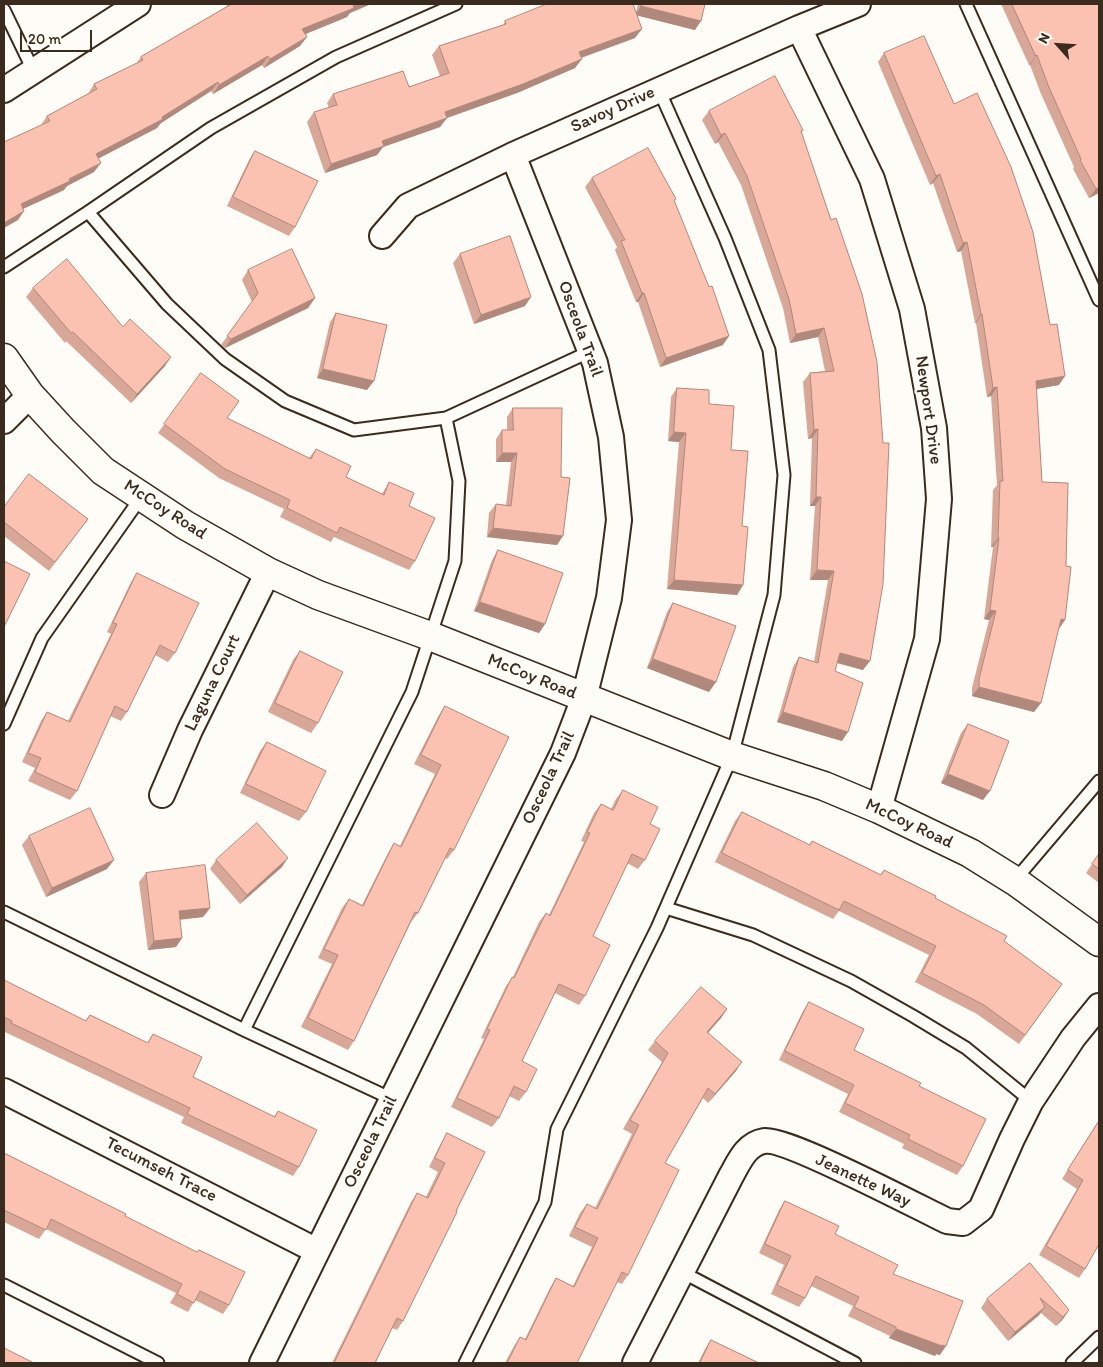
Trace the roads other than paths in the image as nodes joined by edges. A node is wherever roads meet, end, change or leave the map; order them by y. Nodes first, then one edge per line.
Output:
1 (138, 4) edge
2 (456, 4) edge
3 (858, 4) edge
4 (966, 4) edge
5 (4, 10) edge
6 (799, 28) junction
7 (34, 72) junction
8 (4, 90) edge
9 (659, 90) junction
10 (513, 155) junction
11 (88, 212) junction
12 (382, 236) dead end
13 (4, 267) edge
14 (1099, 300) edge
15 (591, 351) junction
16 (4, 358) edge
17 (30, 395) junction
18 (446, 418) junction
19 (4, 421) edge
20 (142, 496) junction
21 (268, 572) junction
22 (430, 636) junction
23 (584, 698) junction
24 (4, 724) edge
25 (732, 756) junction
26 (1099, 780) edge
27 (162, 795) dead end
28 (879, 809) junction
29 (1015, 881) junction
30 (666, 908) junction
31 (4, 912) edge
32 (1099, 942) edge
33 (1099, 1006) edge
34 (244, 1030) junction
35 (4, 1091) edge
36 (392, 1099) junction
37 (1032, 1101) junction
38 (317, 1251) junction
39 (682, 1272) junction
40 (4, 1285) edge
41 (1099, 1337) edge
42 (158, 1363) edge
43 (262, 1363) edge
44 (465, 1363) edge
45 (636, 1363) edge
46 (855, 1363) edge
47 (1072, 1363) edge

1 - 7 street
2 - 11 lane
3 - 6 street, Savoy Drive
4 - 14 lane
5 - 7 lane
6 - 9 street, Savoy Drive
6 - 28 street, Newport Drive
7 - 8 street
9 - 10 street, Savoy Drive
9 - 25 lane
10 - 12 street, Savoy Drive
10 - 15 street, Osceola Trail
11 - 13 lane
11 - 18 lane
15 - 18 lane
15 - 23 street, Osceola Trail
16 - 17 street, McCoy Road
17 - 19 street
17 - 20 street, McCoy Road
18 - 22 lane
20 - 21 street, McCoy Road
20 - 24 lane
21 - 22 street, McCoy Road
21 - 27 street, Laguna Court
22 - 23 street, McCoy Road
22 - 34 lane
23 - 25 street, McCoy Road
23 - 36 street, Osceola Trail
25 - 28 street, McCoy Road
25 - 30 lane
26 - 29 lane
28 - 29 street, McCoy Road
29 - 32 street, McCoy Road
30 - 37 lane
30 - 44 lane
31 - 34 lane
33 - 37 street, Jeanette Way
34 - 36 lane
35 - 38 street, Tecumseh Trace
36 - 38 street, Osceola Trail
37 - 39 street, Jeanette Way
38 - 43 street, Osceola Trail
39 - 45 street, Jeanette Way
39 - 46 lane
40 - 42 lane
41 - 47 lane

